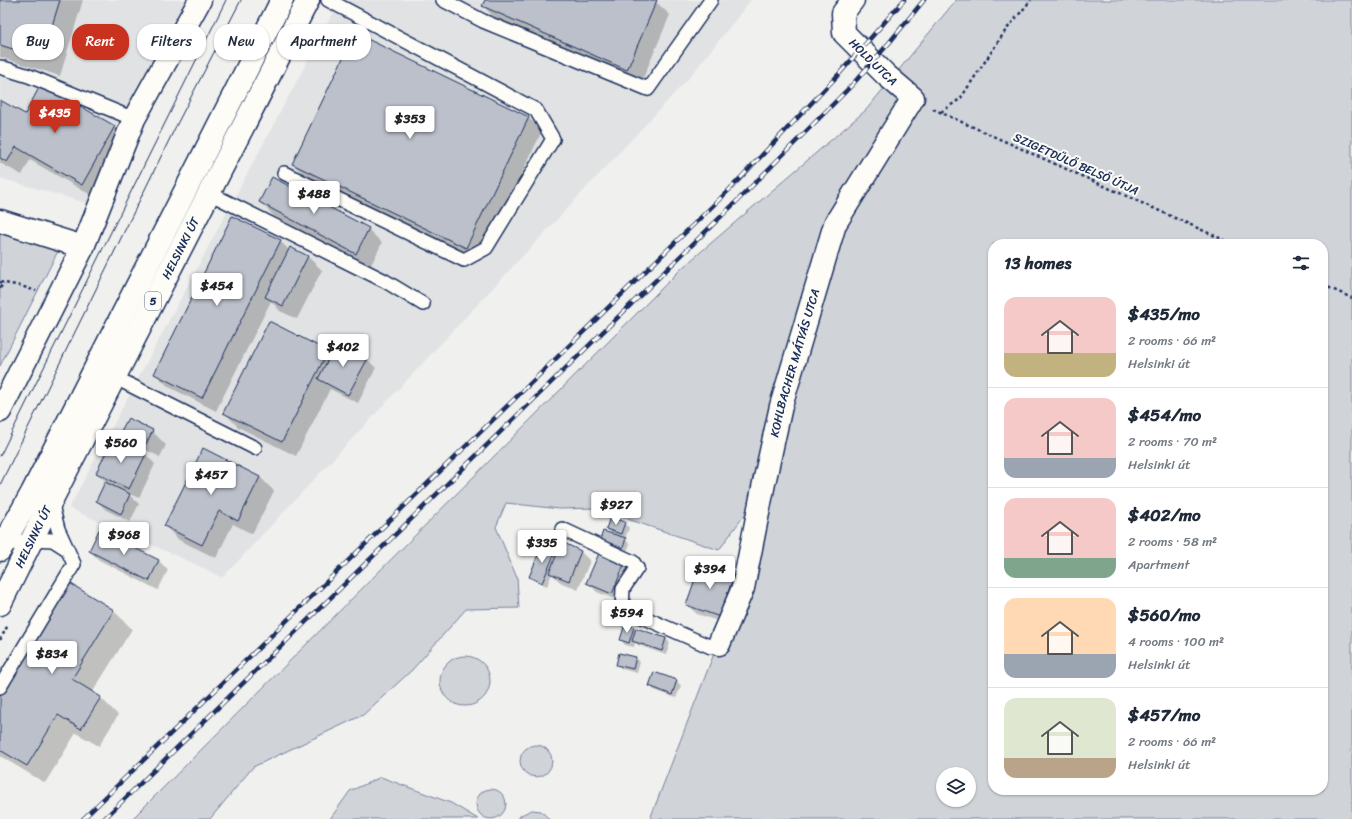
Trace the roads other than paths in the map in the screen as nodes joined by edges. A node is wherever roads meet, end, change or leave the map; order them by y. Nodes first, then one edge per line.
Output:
1 (200, 0) edge
2 (282, 0) edge
3 (308, 0) edge
4 (328, 0) edge
5 (443, 0) edge
6 (711, 0) edge
7 (853, 0) edge
8 (0, 67) edge
9 (913, 98) joint
10 (134, 119) junction
11 (284, 173) dead end
12 (209, 193) junction
13 (0, 220) edge
14 (83, 247) junction
15 (423, 304) dead end
16 (114, 377) junction
17 (0, 411) edge
18 (255, 448) dead end
19 (51, 501) junction
20 (562, 529) dead end
21 (32, 539) junction
22 (1, 548) edge
23 (68, 549) junction
24 (0, 604) edge
25 (720, 644) joint
26 (0, 687) edge

1 - 10 main road
2 - 22 main road, HELSINKI ÚT / 5
3 - 12 main road, HELSINKI ÚT / 5
4 - 11 lane
5 - 6 lane
7 - 9 main road, HOLD UTCA
8 - 10 lane
9 - 25 main road, KOHLBACHER MÁTYÁS UTCA
10 - 14 main road
12 - 15 lane
12 - 16 main road, HELSINKI ÚT / 5
13 - 14 main road
14 - 17 main road
16 - 18 lane
16 - 19 main road, HELSINKI ÚT / 5
19 - 21 main road, HELSINKI ÚT / 5
19 - 23 lane
20 - 25 lane
21 - 22 lane
21 - 23 lane
21 - 24 main road, HELSINKI ÚT / 5
23 - 26 lane

